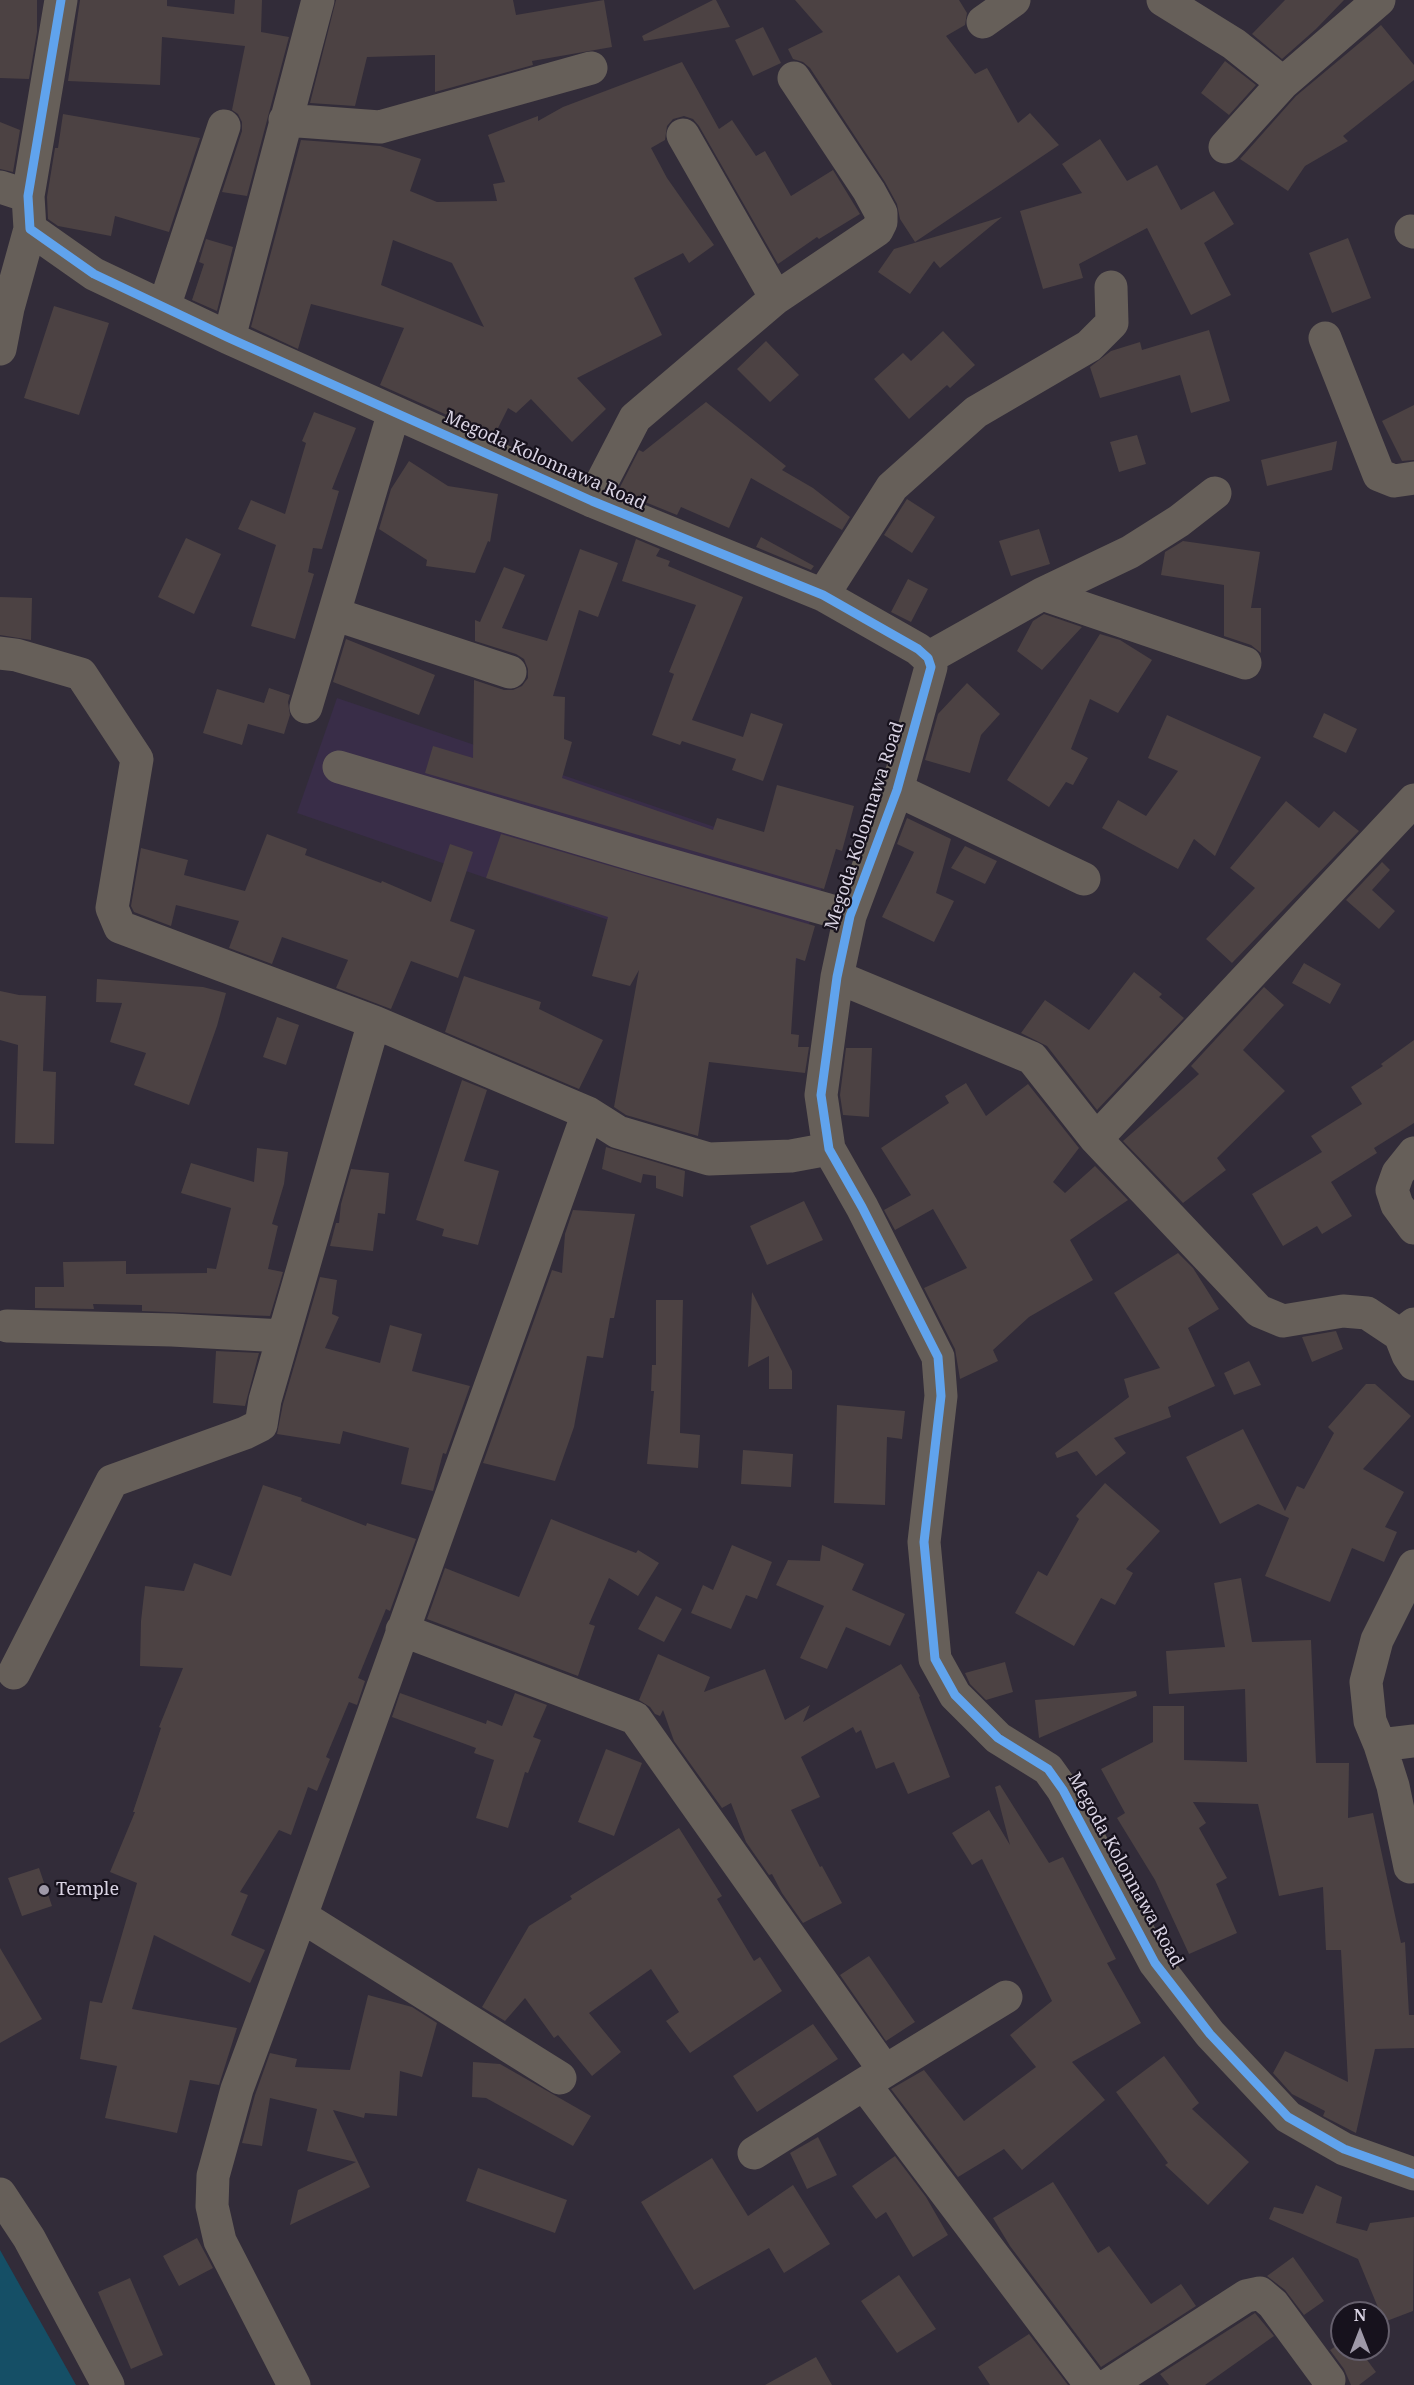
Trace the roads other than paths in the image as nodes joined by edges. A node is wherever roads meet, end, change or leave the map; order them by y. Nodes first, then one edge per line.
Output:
1 (61, 0) edge
2 (318, 0) edge
3 (1014, 0) edge
4 (1163, 0) edge
5 (1379, 0) edge
6 (983, 22) dead end
7 (591, 68) dead end
8 (794, 78) dead end
9 (1283, 83) junction
10 (285, 120) junction
11 (224, 126) dead end
12 (683, 135) dead end
13 (1225, 147) dead end
14 (14, 191) edge
15 (30, 229) junction
16 (1111, 287) dead end
17 (776, 298) junction
18 (164, 307) junction
19 (229, 338) junction
20 (1325, 338) dead end
21 (0, 346) edge
22 (394, 412) junction
23 (1414, 478) edge
24 (1215, 493) dead end
25 (592, 501) junction
26 (1042, 594) junction
27 (823, 595) junction
28 (334, 614) junction
29 (0, 653) edge
30 (928, 658) junction
31 (1245, 663) dead end
32 (510, 672) dead end
33 (306, 707) dead end
34 (339, 766) dead end
35 (897, 790) junction
36 (1414, 800) edge
37 (1084, 879) dead end
38 (850, 916) junction
39 (837, 977) junction
40 (374, 1022) junction
41 (588, 1113) junction
42 (1096, 1140) junction
43 (829, 1149) junction
44 (1414, 1153) edge
45 (1414, 1228) edge
46 (7, 1326) dead end
47 (1407, 1329) edge
48 (283, 1336) junction
49 (1414, 1364) edge
50 (1414, 1566) edge
51 (402, 1630) junction
52 (14, 1673) dead end
53 (1414, 1741) edge
54 (1380, 1745) junction
55 (1410, 1867) dead end
56 (301, 1916) junction
57 (1006, 1997) dead end
58 (874, 2077) junction
59 (560, 2078) dead end
60 (754, 2153) dead end
61 (1414, 2174) edge
62 (0, 2194) edge
63 (1329, 2380) dead end
64 (108, 2385) edge
65 (294, 2385) edge
66 (1091, 2385) edge
67 (1108, 2385) edge

1 - 14 street
2 - 10 street
3 - 6 street
4 - 9 street
5 - 9 street
7 - 10 street
8 - 17 street
9 - 13 street
10 - 19 street
11 - 18 street
12 - 17 street
14 - 15 street
15 - 18 street, Megoda Kolonnawa Road
15 - 21 street
16 - 27 street
17 - 25 street
18 - 19 street, Megoda Kolonnawa Road
19 - 22 street, Megoda Kolonnawa Road
20 - 23 street
22 - 25 street, Megoda Kolonnawa Road
22 - 28 street
24 - 26 street
25 - 27 street, Megoda Kolonnawa Road
26 - 30 street
26 - 31 street
27 - 30 street, Megoda Kolonnawa Road
28 - 32 street
28 - 33 street
29 - 40 street
30 - 35 street, Megoda Kolonnawa Road
34 - 38 street
35 - 37 street
35 - 38 street, Megoda Kolonnawa Road
36 - 42 street
38 - 39 street, Megoda Kolonnawa Road
39 - 42 street
39 - 43 street, Megoda Kolonnawa Road
40 - 41 street
40 - 48 street
41 - 43 street
41 - 51 street
42 - 47 street
43 - 61 street, Megoda Kolonnawa Road
44 - 45 street
46 - 48 street
47 - 49 street
48 - 52 street
50 - 54 street
51 - 56 street
51 - 58 street
53 - 54 street
54 - 55 street
56 - 59 street
56 - 65 street
57 - 58 street
58 - 60 street
58 - 66 street
62 - 64 street
63 - 67 street

